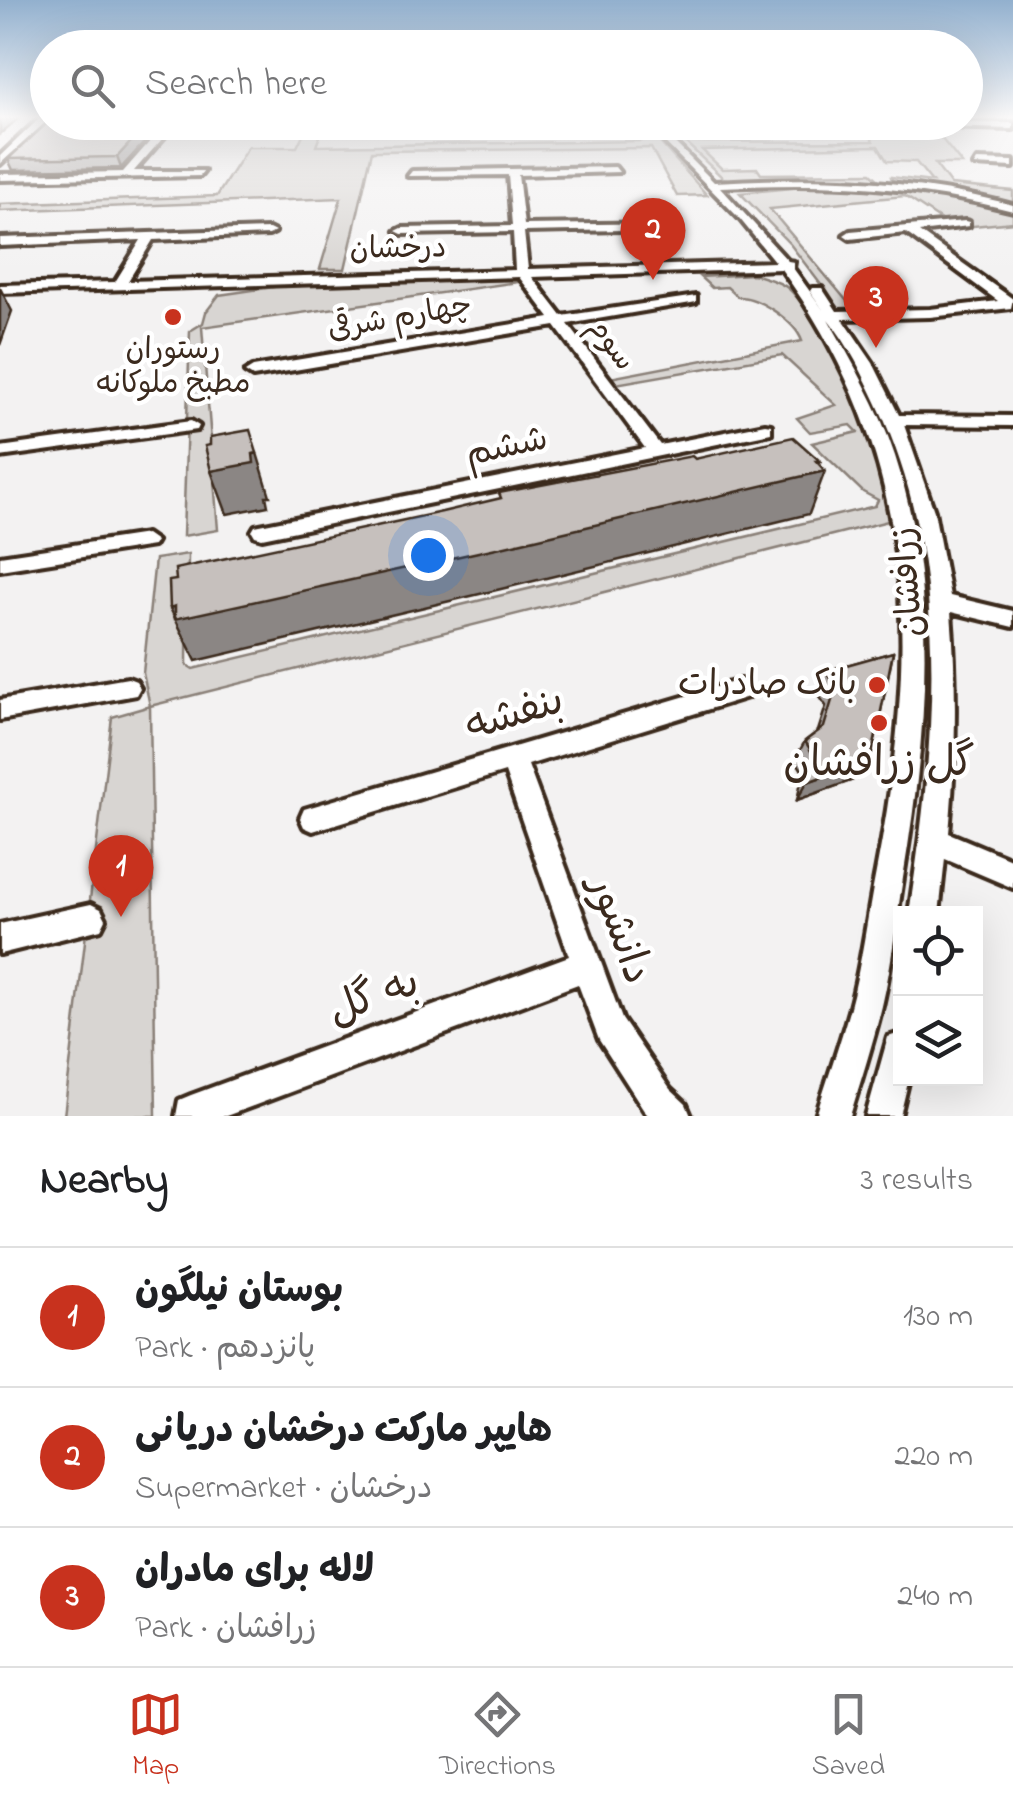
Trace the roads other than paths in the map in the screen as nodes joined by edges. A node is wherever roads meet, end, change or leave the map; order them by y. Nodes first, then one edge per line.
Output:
1 (131, 168) edge
2 (699, 168) edge
3 (701, 168) edge
4 (615, 170) dead end
5 (514, 172) junction
6 (200, 173) dead end
7 (126, 174) junction
8 (412, 174) dead end
9 (0, 176) edge
10 (716, 184) junction
11 (1013, 208) edge
12 (965, 224) dead end
13 (672, 226) dead end
14 (521, 228) junction
15 (908, 229) junction
16 (402, 231) dead end
17 (269, 232) dead end
18 (850, 235) dead end
19 (149, 236) junction
20 (0, 242) edge
21 (790, 265) junction
22 (522, 272) junction
23 (121, 283) junction
24 (0, 288) edge
25 (691, 299) dead end
26 (1012, 303) edge
27 (827, 314) junction
28 (556, 320) junction
29 (253, 372) dead end
30 (893, 420) junction
31 (1013, 422) edge
32 (191, 426) dead end
33 (765, 429) dead end
34 (656, 451) junction
35 (0, 452) edge
36 (262, 531) dead end
37 (146, 541) dead end
38 (0, 564) edge
39 (943, 602) junction
40 (1013, 620) edge
41 (128, 688) dead end
42 (740, 690) dead end
43 (0, 710) edge
44 (512, 757) junction
45 (313, 818) dead end
46 (935, 841) junction
47 (1013, 874) edge
48 (925, 906) edge
49 (92, 919) dead end
50 (0, 938) edge
51 (587, 965) junction
52 (893, 1077) edge
53 (191, 1112) dead end
54 (674, 1116) edge
55 (834, 1116) edge
56 (883, 1116) edge

1 - 7 street
2 - 10 street, زرافشان
3 - 10 street, زرافشان
4 - 5 street
5 - 8 street
5 - 14 street
6 - 7 street
7 - 9 street
10 - 11 street
10 - 21 street, زرافشان
12 - 15 street
13 - 14 street
14 - 16 street
14 - 22 street
15 - 18 street
15 - 26 street
17 - 19 street
19 - 20 street
19 - 23 street
21 - 22 street, درخشان
21 - 27 street, زرافشان
22 - 23 street, درخشان
22 - 28 street, سوم
23 - 24 street, درخشان
25 - 28 street, چهارم شرقی
26 - 27 street
27 - 30 street, زرافشان
27 - 55 street, زرافشان
28 - 29 street, چهارم شرقی
28 - 34 street, سوم
30 - 31 street
30 - 39 street, زرافشان
32 - 35 street
33 - 34 street, ششم
34 - 36 street, ششم
37 - 38 street
39 - 40 street
39 - 46 street, زرافشان
41 - 43 street
42 - 44 street, بنفشه
44 - 45 street, بنفشه
44 - 51 street, دانشور
46 - 47 street
46 - 48 street, زرافشان
49 - 50 street
51 - 53 street, به گل
51 - 54 street, دانشور
52 - 56 street

